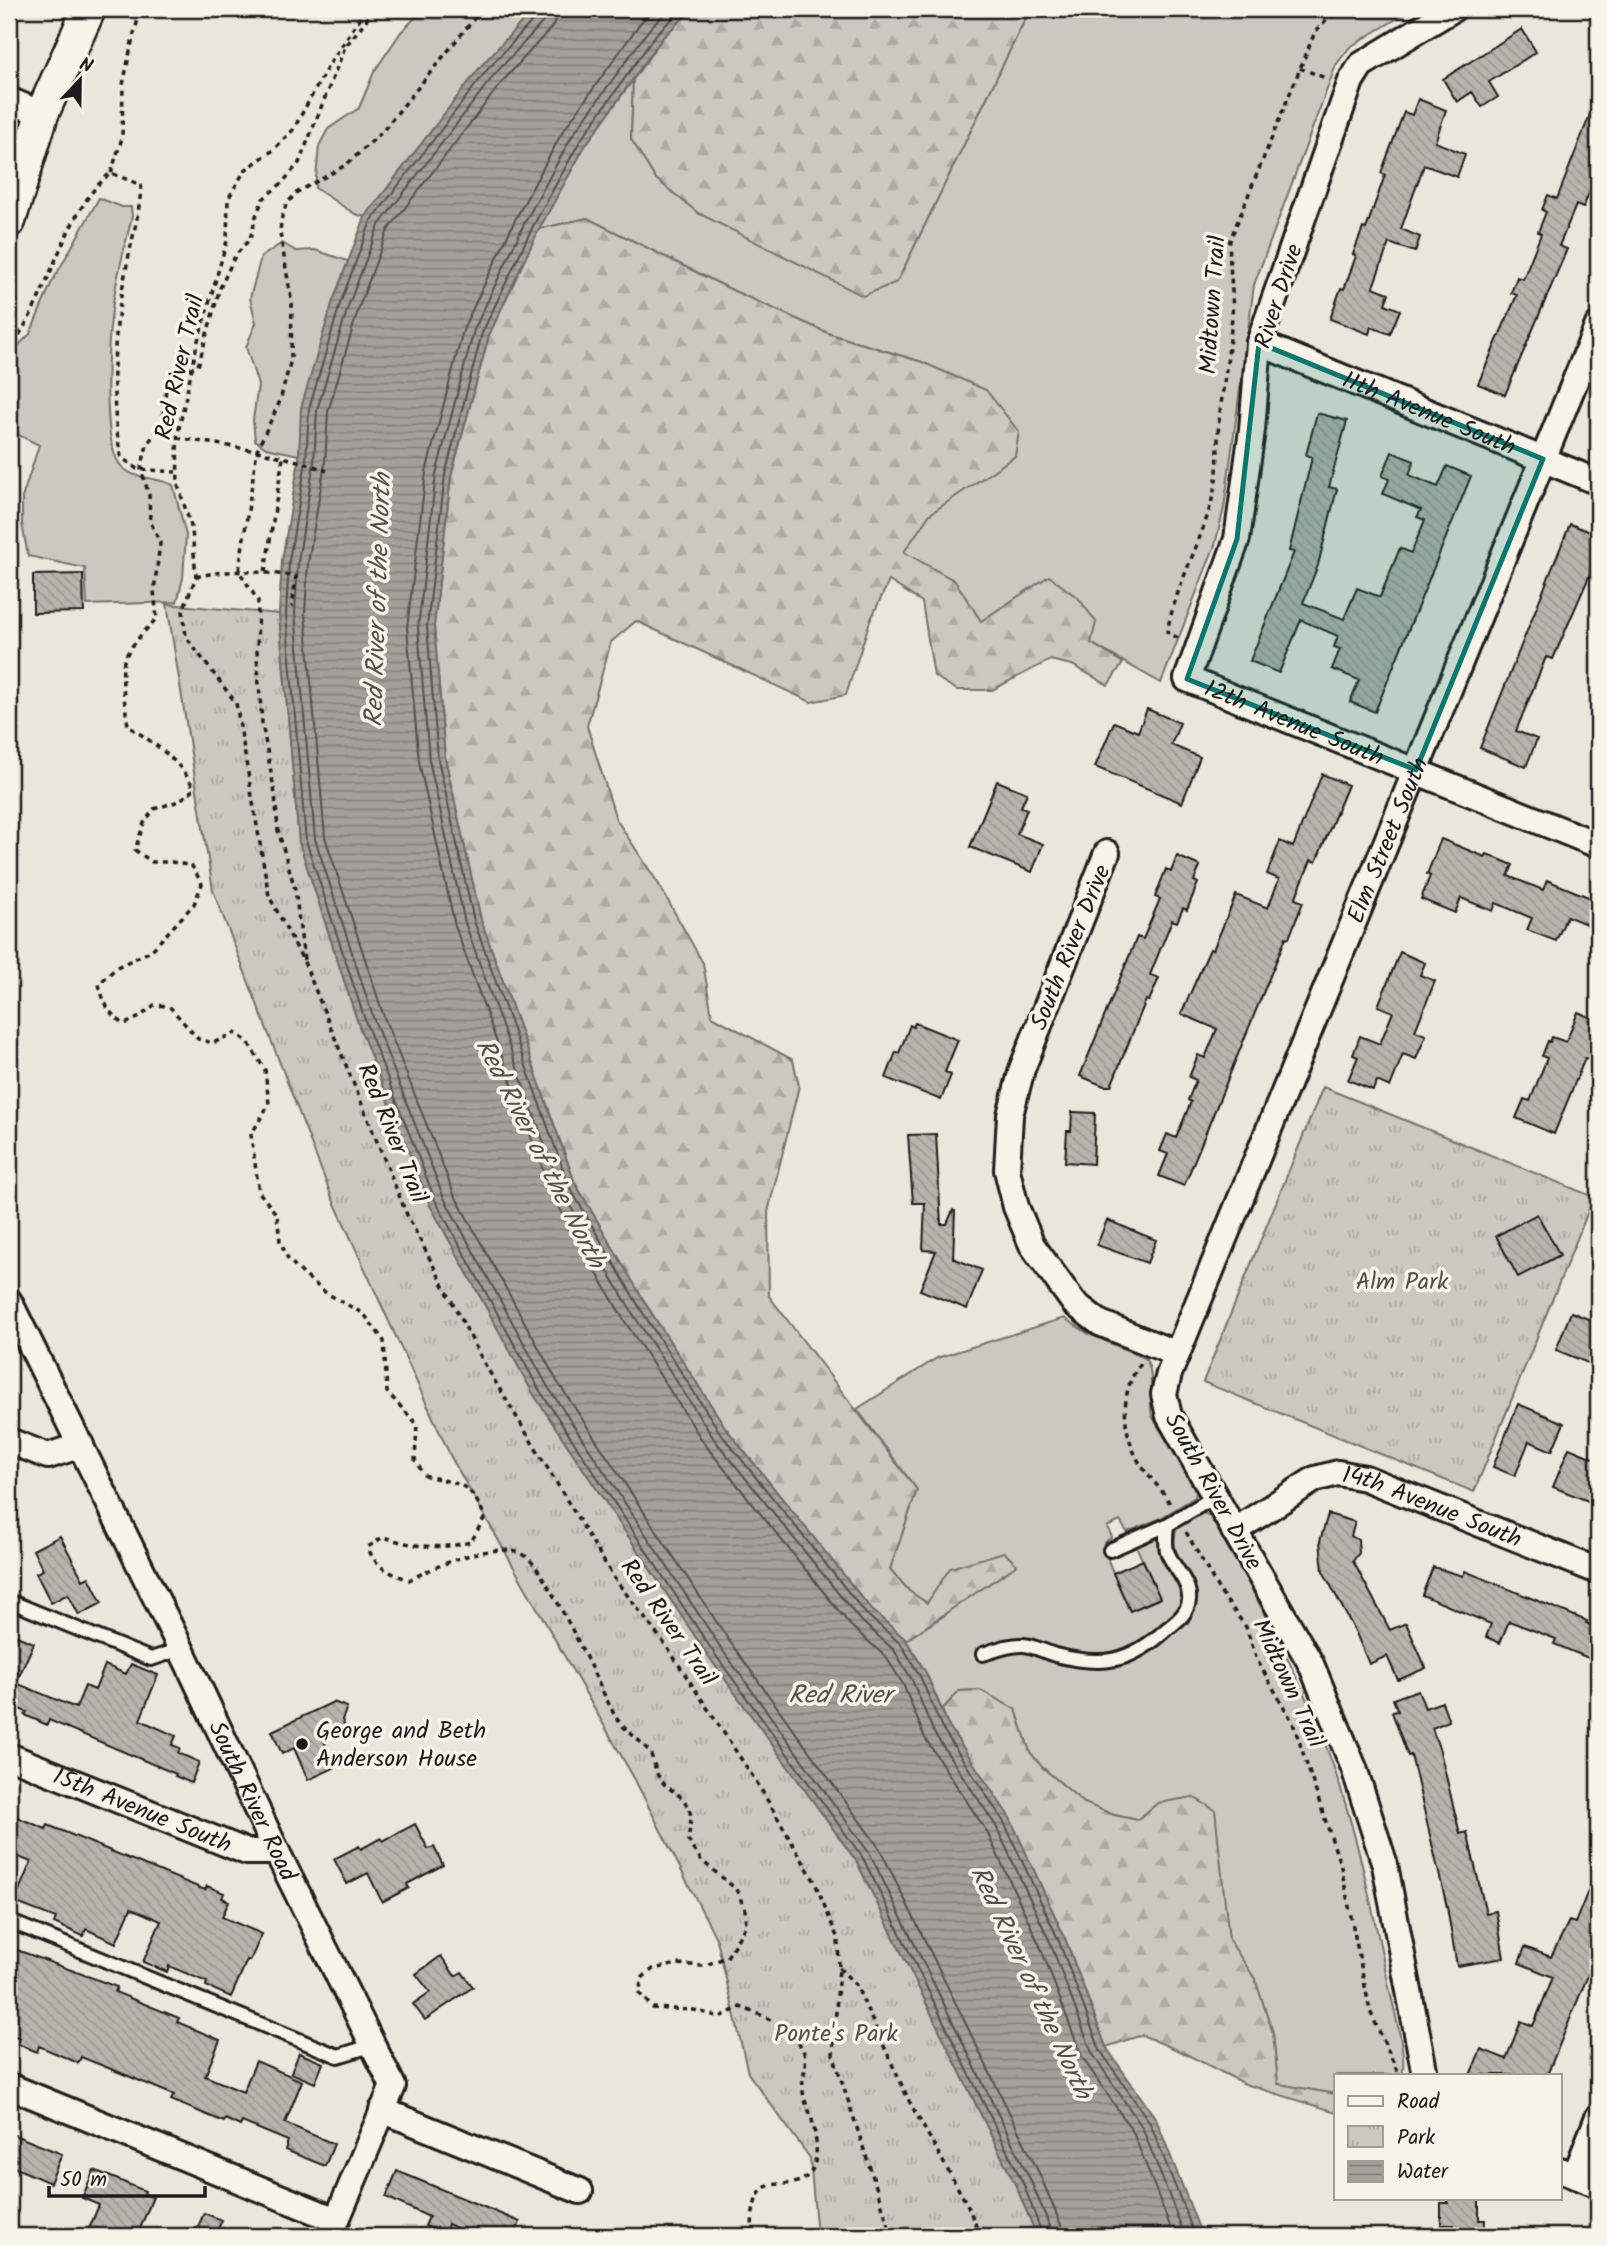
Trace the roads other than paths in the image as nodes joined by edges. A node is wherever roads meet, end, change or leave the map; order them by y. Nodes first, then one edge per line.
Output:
1 (89, 9) edge
2 (1453, 9) edge
3 (9, 100) edge
4 (42, 114) junction
5 (9, 221) edge
6 (1598, 325) edge
7 (1259, 343) junction
8 (1543, 459) junction
9 (1598, 482) edge
10 (1187, 679) joint
11 (1416, 770) junction
12 (1598, 845) edge
13 (1107, 853) dead end
14 (9, 1301) edge
15 (1177, 1354) junction
16 (9, 1441) edge
17 (81, 1445) junction
18 (1216, 1496) junction
19 (1173, 1522) junction
20 (1234, 1531) junction
21 (1110, 1550) dead end
22 (1598, 1571) edge
23 (9, 1601) edge
24 (181, 1649) junction
25 (983, 1654) dead end
26 (9, 1756) edge
27 (277, 1852) junction
28 (9, 1921) edge
29 (374, 2045) junction
30 (1425, 2074) edge
31 (9, 2086) edge
32 (382, 2110) junction
33 (1598, 2117) edge
34 (1578, 2177) edge
35 (580, 2191) dead end
36 (333, 2228) edge

1 - 4 street
2 - 7 street, River Drive
3 - 4 street
4 - 5 street
6 - 8 street, Elm Street South
7 - 8 street, 11th Avenue South
7 - 10 street, River Drive
8 - 9 street, 11th Avenue South
8 - 11 street, Elm Street South
10 - 11 street, 12th Avenue South
11 - 12 street, 12th Avenue South
11 - 15 street, Elm Street South
13 - 15 street, South River Drive
14 - 17 street, South River Road
15 - 18 street, South River Drive
16 - 17 street
17 - 24 street, South River Road
18 - 19 lane
18 - 20 street, South River Drive
19 - 21 lane
19 - 25 lane
20 - 22 street, 14th Avenue South
20 - 30 street, South River Drive
23 - 24 lane
24 - 27 street, South River Road
26 - 27 street, 15th Avenue South
27 - 29 street, South River Road
28 - 29 lane
29 - 32 street, South River Road
31 - 36 street
32 - 35 street
32 - 36 street, South River Road
33 - 34 street

